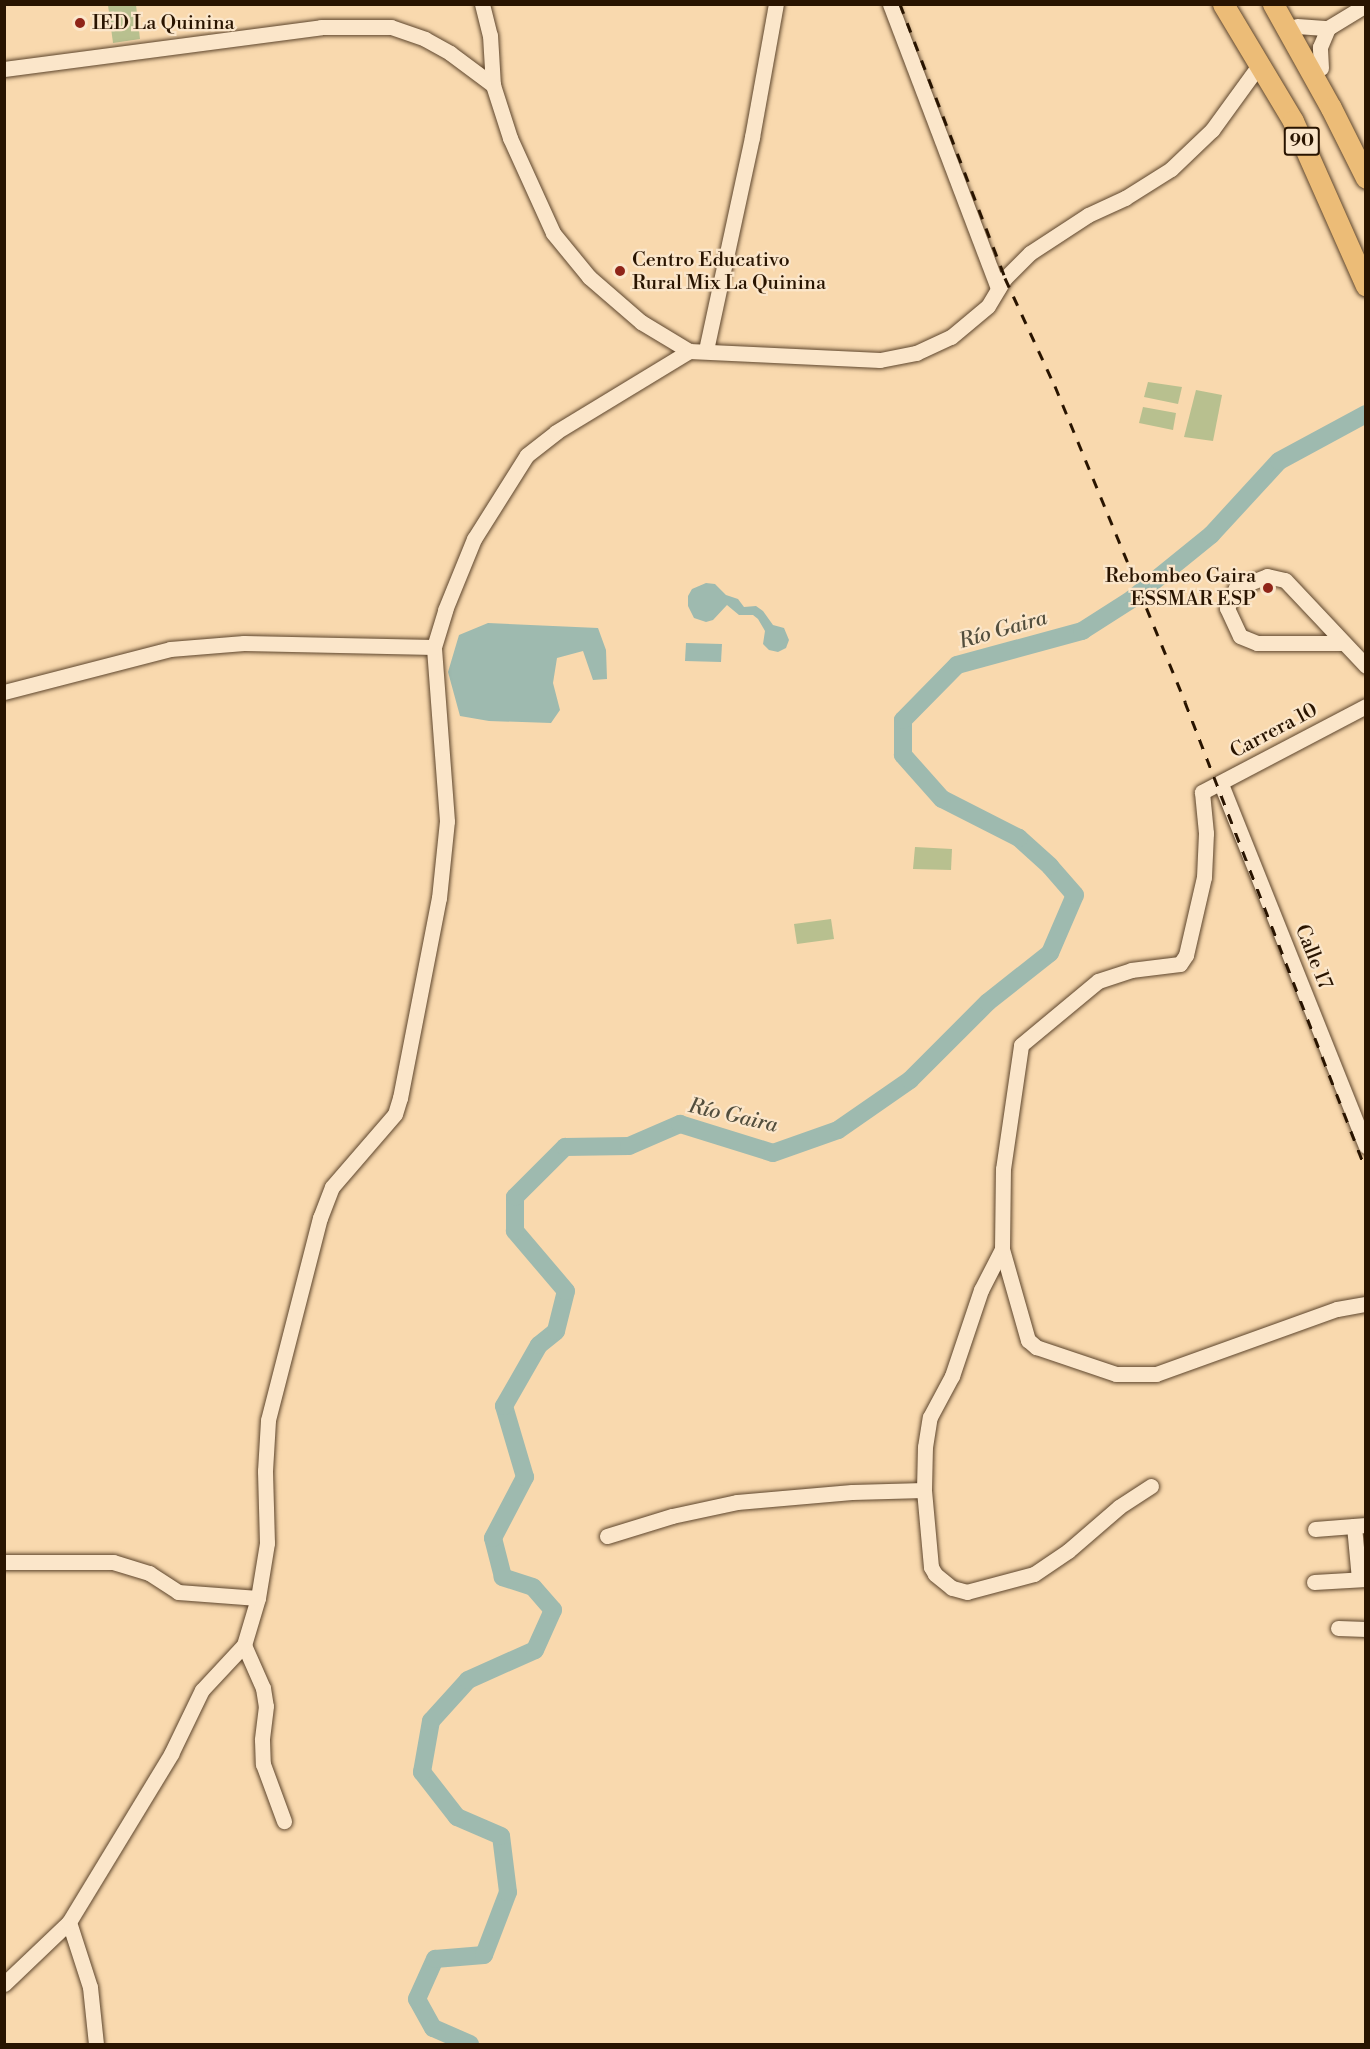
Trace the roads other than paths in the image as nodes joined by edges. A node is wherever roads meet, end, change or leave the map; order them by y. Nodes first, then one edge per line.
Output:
1 (482, 4) edge
2 (776, 4) edge
3 (890, 4) edge
4 (1223, 4) edge
5 (1273, 4) edge
6 (1282, 4) edge
7 (1365, 5) edge
8 (1297, 26) junction
9 (1328, 28) junction
10 (1260, 64) junction
11 (1321, 68) junction
12 (4, 69) edge
13 (493, 85) junction
14 (1363, 173) edge
15 (1359, 254) edge
16 (1365, 286) edge
17 (998, 288) junction
18 (706, 350) junction
19 (689, 351) junction
20 (1342, 643) junction
21 (434, 647) junction
22 (1365, 666) edge
23 (4, 692) edge
24 (1365, 705) edge
25 (1221, 783) junction
26 (1365, 1146) edge
27 (1002, 1249) junction
28 (1365, 1304) edge
29 (1151, 1486) dead end
30 (924, 1490) junction
31 (1360, 1525) edge
32 (1315, 1529) dead end
33 (607, 1536) dead end
34 (4, 1562) edge
35 (1362, 1579) edge
36 (1314, 1582) dead end
37 (258, 1598) junction
38 (1338, 1628) dead end
39 (1365, 1629) edge
40 (244, 1645) junction
41 (284, 1821) dead end
42 (69, 1922) junction
43 (4, 1984) edge
44 (96, 2044) edge

1 - 13 street
2 - 18 street
3 - 17 street
4 - 10 highway, 90
5 - 14 highway, 90
6 - 8 highway
7 - 9 street
8 - 9 street
8 - 11 highway
9 - 11 street
10 - 15 highway, 90
10 - 17 street
11 - 14 highway
12 - 13 street
13 - 19 street
15 - 16 highway, 90
17 - 18 street
18 - 19 street
19 - 21 street
20 - 20 street
20 - 22 street
21 - 23 street
21 - 37 street
24 - 25 street, Carrera 10
25 - 26 street, Calle 17
25 - 27 street, Carrera 10
27 - 28 street
27 - 30 street
29 - 30 street
30 - 33 street
31 - 32 street
31 - 35 street
34 - 37 street
35 - 36 street
37 - 40 street
38 - 39 street
40 - 41 street
40 - 42 street
42 - 43 street
42 - 44 street

